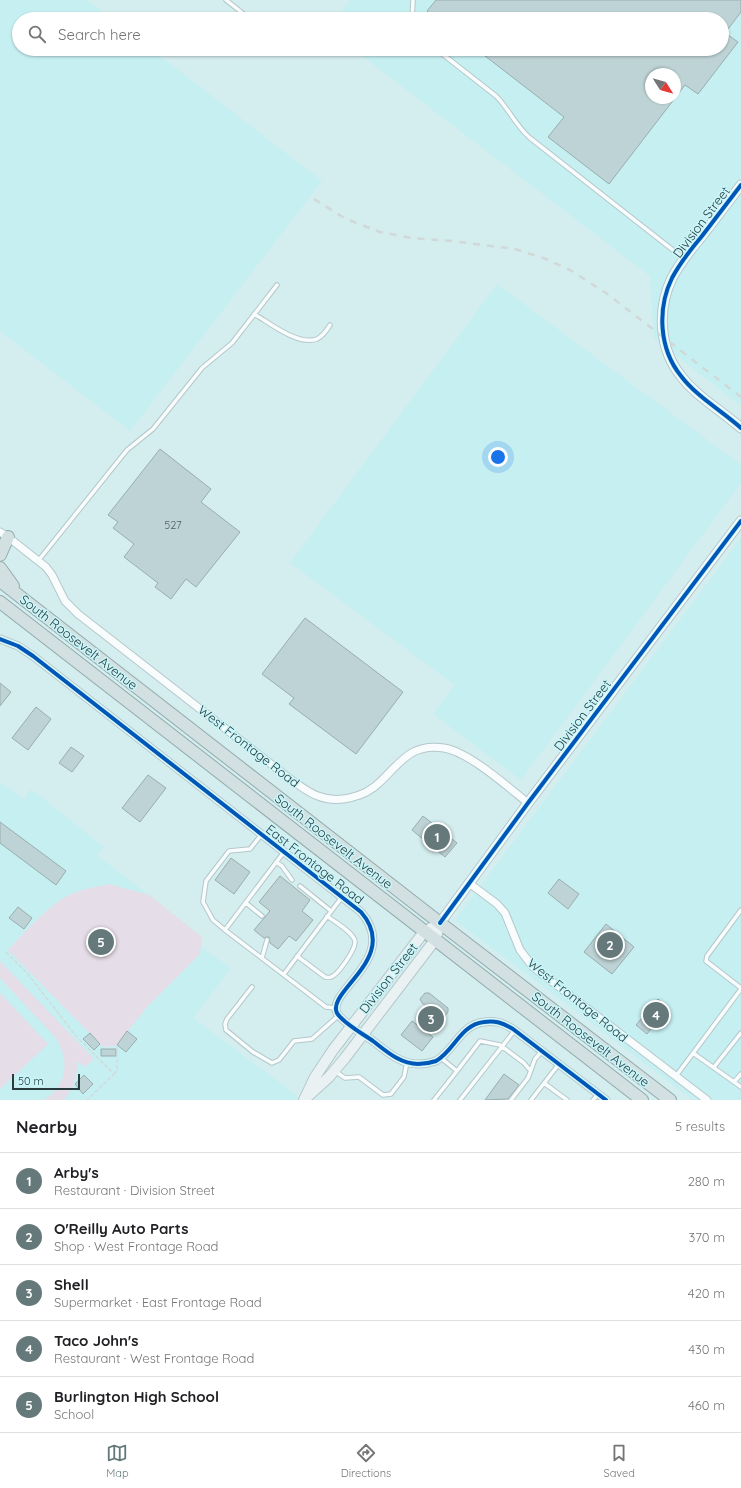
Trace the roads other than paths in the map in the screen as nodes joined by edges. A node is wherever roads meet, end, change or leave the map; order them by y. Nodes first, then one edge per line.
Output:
1 (226, 0) edge
2 (414, 0) edge
3 (241, 12) edge
4 (413, 12) edge
5 (445, 56) edge
6 (741, 185) edge
7 (684, 259) junction
8 (277, 285) dead end
9 (254, 314) junction
10 (330, 325) dead end
11 (741, 428) edge
12 (741, 521) edge
13 (2, 545) edge
14 (38, 561) junction
15 (0, 568) edge
16 (0, 581) edge
17 (0, 591) edge
18 (27, 602) junction
19 (2, 605) edge
20 (66, 632) junction
21 (0, 639) edge
22 (528, 802) junction
23 (262, 834) junction
24 (284, 852) junction
25 (276, 862) junction
26 (292, 880) dead end
27 (469, 883) junction
28 (300, 886) dead end
29 (342, 896) junction
30 (246, 904) junction
31 (741, 910) edge
32 (331, 911) junction
33 (262, 916) dead end
34 (327, 916) junction
35 (440, 923) junction
36 (225, 930) junction
37 (424, 932) junction
38 (267, 940) dead end
39 (435, 940) junction
40 (297, 956) junction
41 (262, 958) junction
42 (284, 974) junction
43 (252, 987) dead end
44 (741, 988) edge
45 (338, 1012) junction
46 (351, 1025) junction
47 (515, 1030) junction
48 (741, 1033) edge
49 (364, 1034) junction
50 (502, 1047) junction
51 (542, 1051) junction
52 (693, 1053) junction
53 (441, 1057) junction
54 (407, 1062) junction
55 (559, 1064) junction
56 (714, 1067) junction
57 (531, 1070) junction
58 (335, 1071) junction
59 (457, 1071) junction
60 (741, 1074) edge
61 (676, 1076) junction
62 (734, 1082) junction
63 (544, 1083) junction
64 (741, 1087) edge
65 (598, 1094) junction
66 (304, 1100) edge
67 (434, 1100) edge
68 (460, 1100) edge
69 (511, 1100) edge
70 (531, 1100) edge
71 (567, 1100) edge
72 (593, 1100) edge
73 (606, 1100) edge
74 (642, 1100) edge
75 (670, 1100) edge
76 (707, 1100) edge

1 - 3 lane
2 - 4 lane
5 - 7 lane
6 - 7 street, Division Street
7 - 11 street, Division Street
8 - 9 lane
9 - 10 lane
9 - 14 lane
12 - 22 street, Division Street
13 - 14 street, West Frontage Road
14 - 22 street, West Frontage Road
15 - 18 highway
16 - 18 highway, South Roosevelt Avenue
17 - 20 highway
18 - 20 highway, South Roosevelt Avenue
19 - 37 highway, South Roosevelt Avenue
20 - 35 highway, South Roosevelt Avenue
21 - 23 street, East Frontage Road
22 - 27 street, Division Street
23 - 24 street, East Frontage Road
23 - 36 lane
24 - 25 lane
24 - 29 street, East Frontage Road
25 - 26 lane
25 - 30 lane
27 - 35 street, Division Street
27 - 61 street, West Frontage Road
28 - 32 lane
29 - 32 lane
29 - 45 street, East Frontage Road
30 - 33 lane
30 - 36 lane
31 - 44 lane
32 - 34 lane
34 - 40 lane
34 - 40 lane
35 - 37 main road, Division Street
35 - 39 main road, Division Street
35 - 75 highway, South Roosevelt Avenue
36 - 41 lane
37 - 39 highway, South Roosevelt Avenue
37 - 46 main road, Division Street
38 - 41 lane
39 - 49 main road, Division Street
39 - 74 highway, South Roosevelt Avenue
40 - 42 lane
41 - 42 lane
42 - 45 lane
43 - 45 lane
44 - 52 lane
45 - 46 street
46 - 49 street
46 - 66 main road, Division Street
47 - 50 lane
47 - 51 street
47 - 53 street
48 - 56 lane
49 - 54 street
49 - 58 main road, Division Street
50 - 57 lane
50 - 59 lane
50 - 68 lane
51 - 55 street
51 - 57 lane
52 - 56 lane
52 - 61 lane
53 - 54 street
53 - 59 lane
54 - 58 lane
55 - 63 lane
55 - 65 street
56 - 62 lane
57 - 69 lane
58 - 66 main road, Division Street
59 - 67 lane
60 - 62 lane
61 - 76 street, West Frontage Road
62 - 64 lane
63 - 70 lane
63 - 71 lane
65 - 72 lane
65 - 73 street

